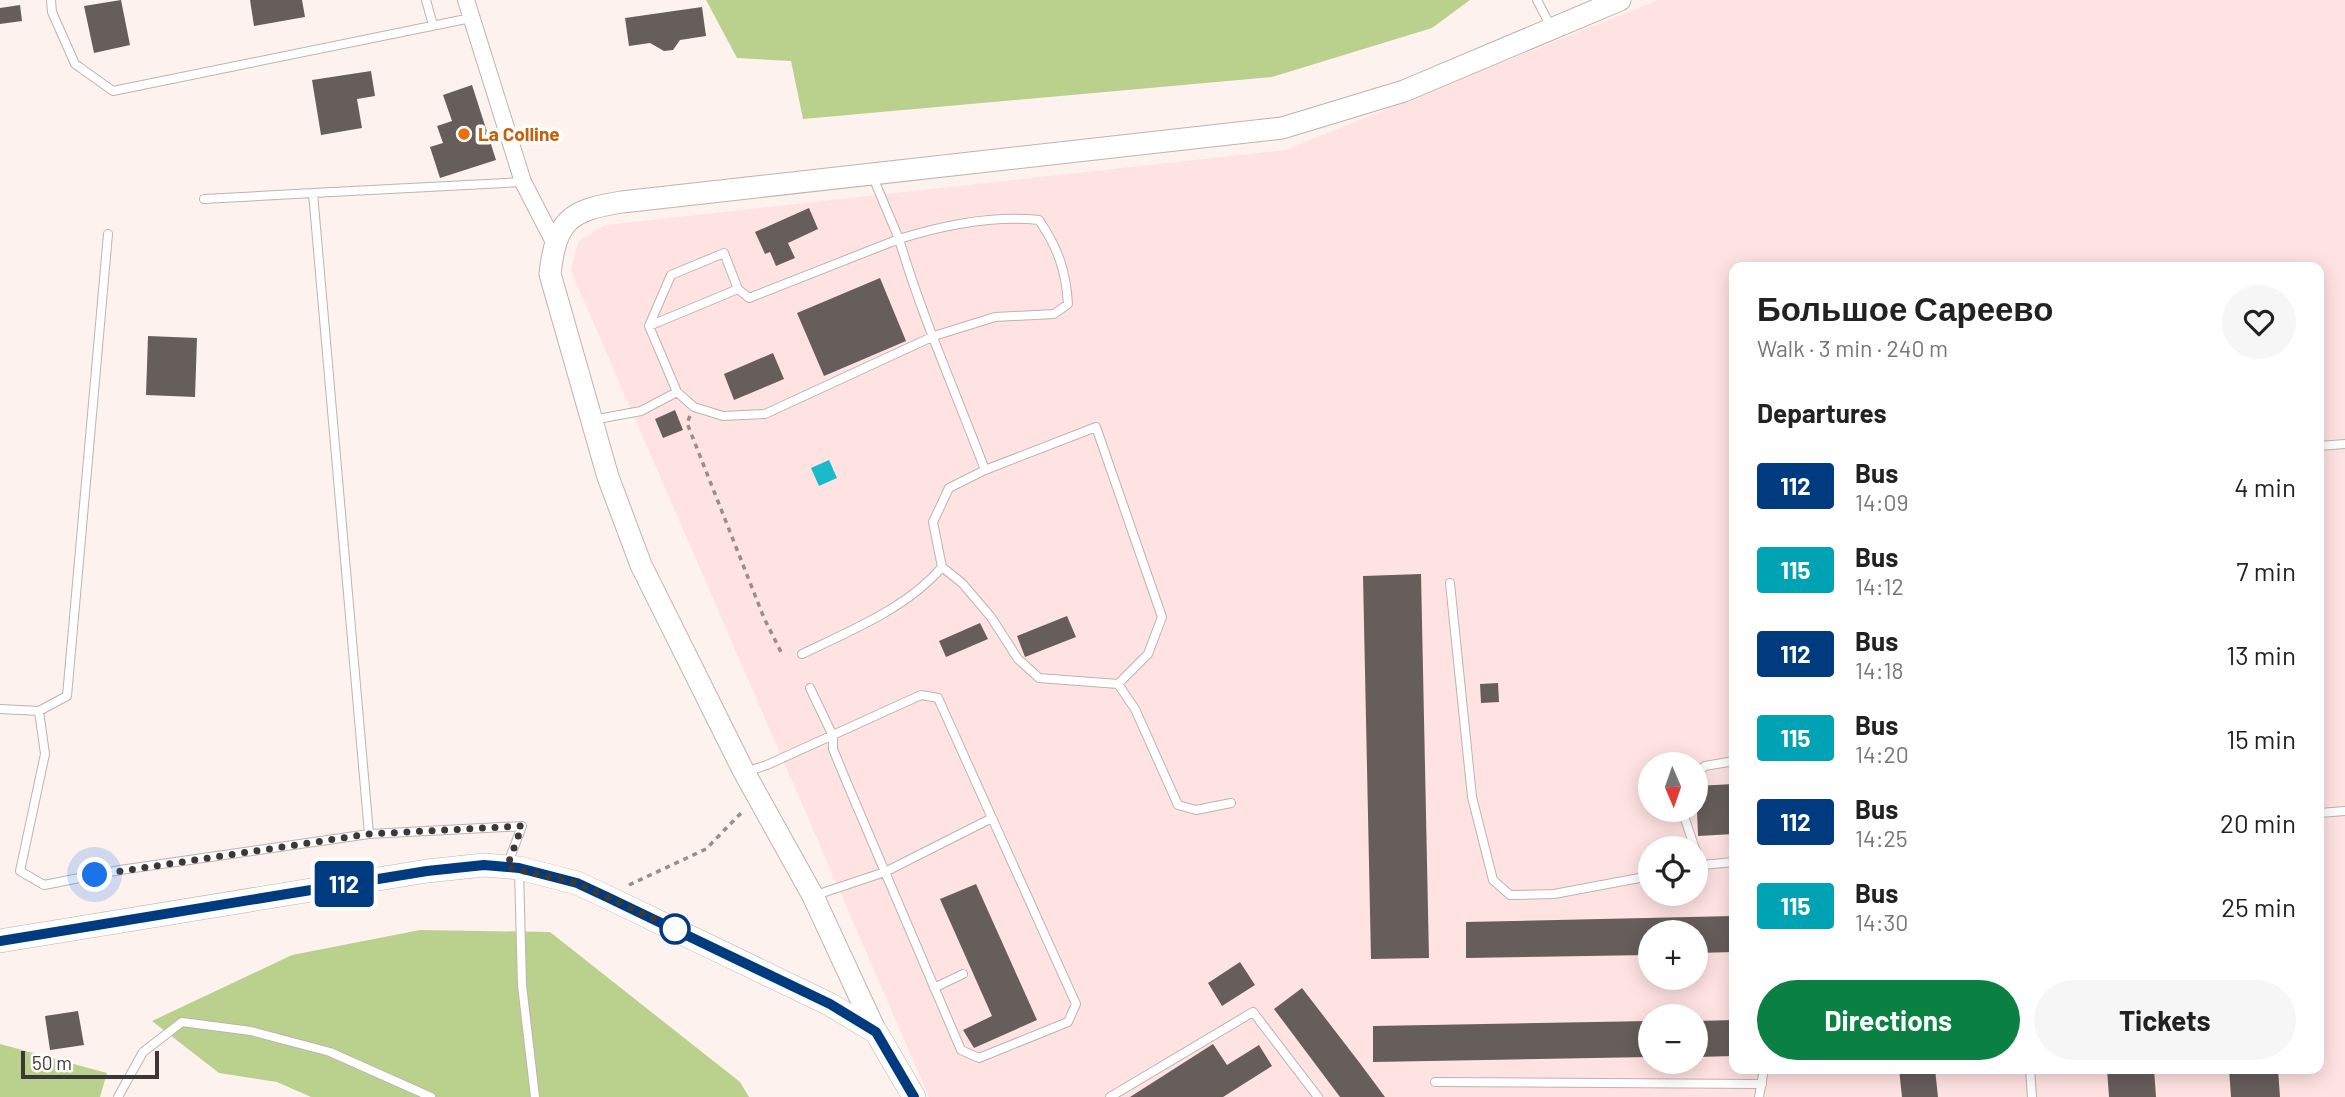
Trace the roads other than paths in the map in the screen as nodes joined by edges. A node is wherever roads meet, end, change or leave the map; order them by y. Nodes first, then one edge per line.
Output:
1 (51, 0) edge
2 (426, 0) edge
3 (466, 0) edge
4 (1537, 0) edge
5 (1620, 0) edge
6 (471, 18) junction
7 (433, 25) junction
8 (1553, 30) junction
9 (871, 172) junction
10 (523, 182) junction
11 (313, 192) junction
12 (204, 199) dead end
13 (108, 234) dead end
14 (899, 239) junction
15 (554, 242) junction
16 (738, 289) junction
17 (649, 326) junction
18 (934, 336) junction
19 (677, 391) junction
20 (591, 420) junction
21 (2345, 444) edge
22 (2324, 446) edge
23 (985, 470) junction
24 (942, 566) junction
25 (1450, 583) dead end
26 (802, 653) dead end
27 (1118, 684) junction
28 (810, 688) dead end
29 (0, 709) edge
30 (39, 711) junction
31 (833, 736) junction
32 (1729, 762) edge
33 (1708, 765) edge
34 (744, 772) junction
35 (1231, 803) dead end
36 (2345, 811) edge
37 (2324, 813) edge
38 (992, 818) junction
39 (369, 834) junction
40 (1729, 862) edge
41 (1708, 864) edge
42 (513, 867) junction
43 (885, 872) junction
44 (1638, 878) edge
45 (813, 896) junction
46 (0, 941) edge
47 (963, 974) dead end
48 (934, 988) junction
49 (876, 1032) junction
50 (1763, 1074) edge
51 (2030, 1074) edge
52 (1435, 1082) dead end
53 (1762, 1084) junction
54 (118, 1097) edge
55 (431, 1097) edge
56 (535, 1097) edge
57 (914, 1097) edge
58 (1110, 1097) edge
59 (1318, 1097) edge
60 (1759, 1097) edge
61 (2032, 1097) edge

1 - 7 lane
2 - 7 lane
3 - 6 street
4 - 8 lane
5 - 8 street
6 - 7 lane
6 - 10 street
8 - 9 street
9 - 14 lane
9 - 15 street
10 - 11 lane
10 - 15 street
11 - 12 lane
11 - 39 lane
13 - 30 lane
14 - 16 lane
14 - 18 lane
14 - 18 lane
15 - 20 street
16 - 17 lane
16 - 17 lane
17 - 19 lane
18 - 19 lane
18 - 23 lane
19 - 20 lane
20 - 34 street
21 - 22 lane
23 - 24 lane
23 - 27 lane
24 - 26 lane
24 - 27 lane
25 - 44 lane
27 - 35 lane
28 - 31 lane
29 - 30 lane
30 - 39 lane
31 - 34 lane
31 - 38 lane
31 - 43 lane
32 - 33 lane
34 - 45 street
36 - 37 lane
38 - 43 lane
38 - 48 lane
39 - 42 lane
40 - 41 lane
42 - 46 main road
42 - 49 main road
42 - 56 lane
43 - 45 lane
43 - 48 lane
45 - 49 street
47 - 48 lane
49 - 57 main road
50 - 53 lane
51 - 61 lane
52 - 53 lane
53 - 60 lane
54 - 55 lane
58 - 59 lane

